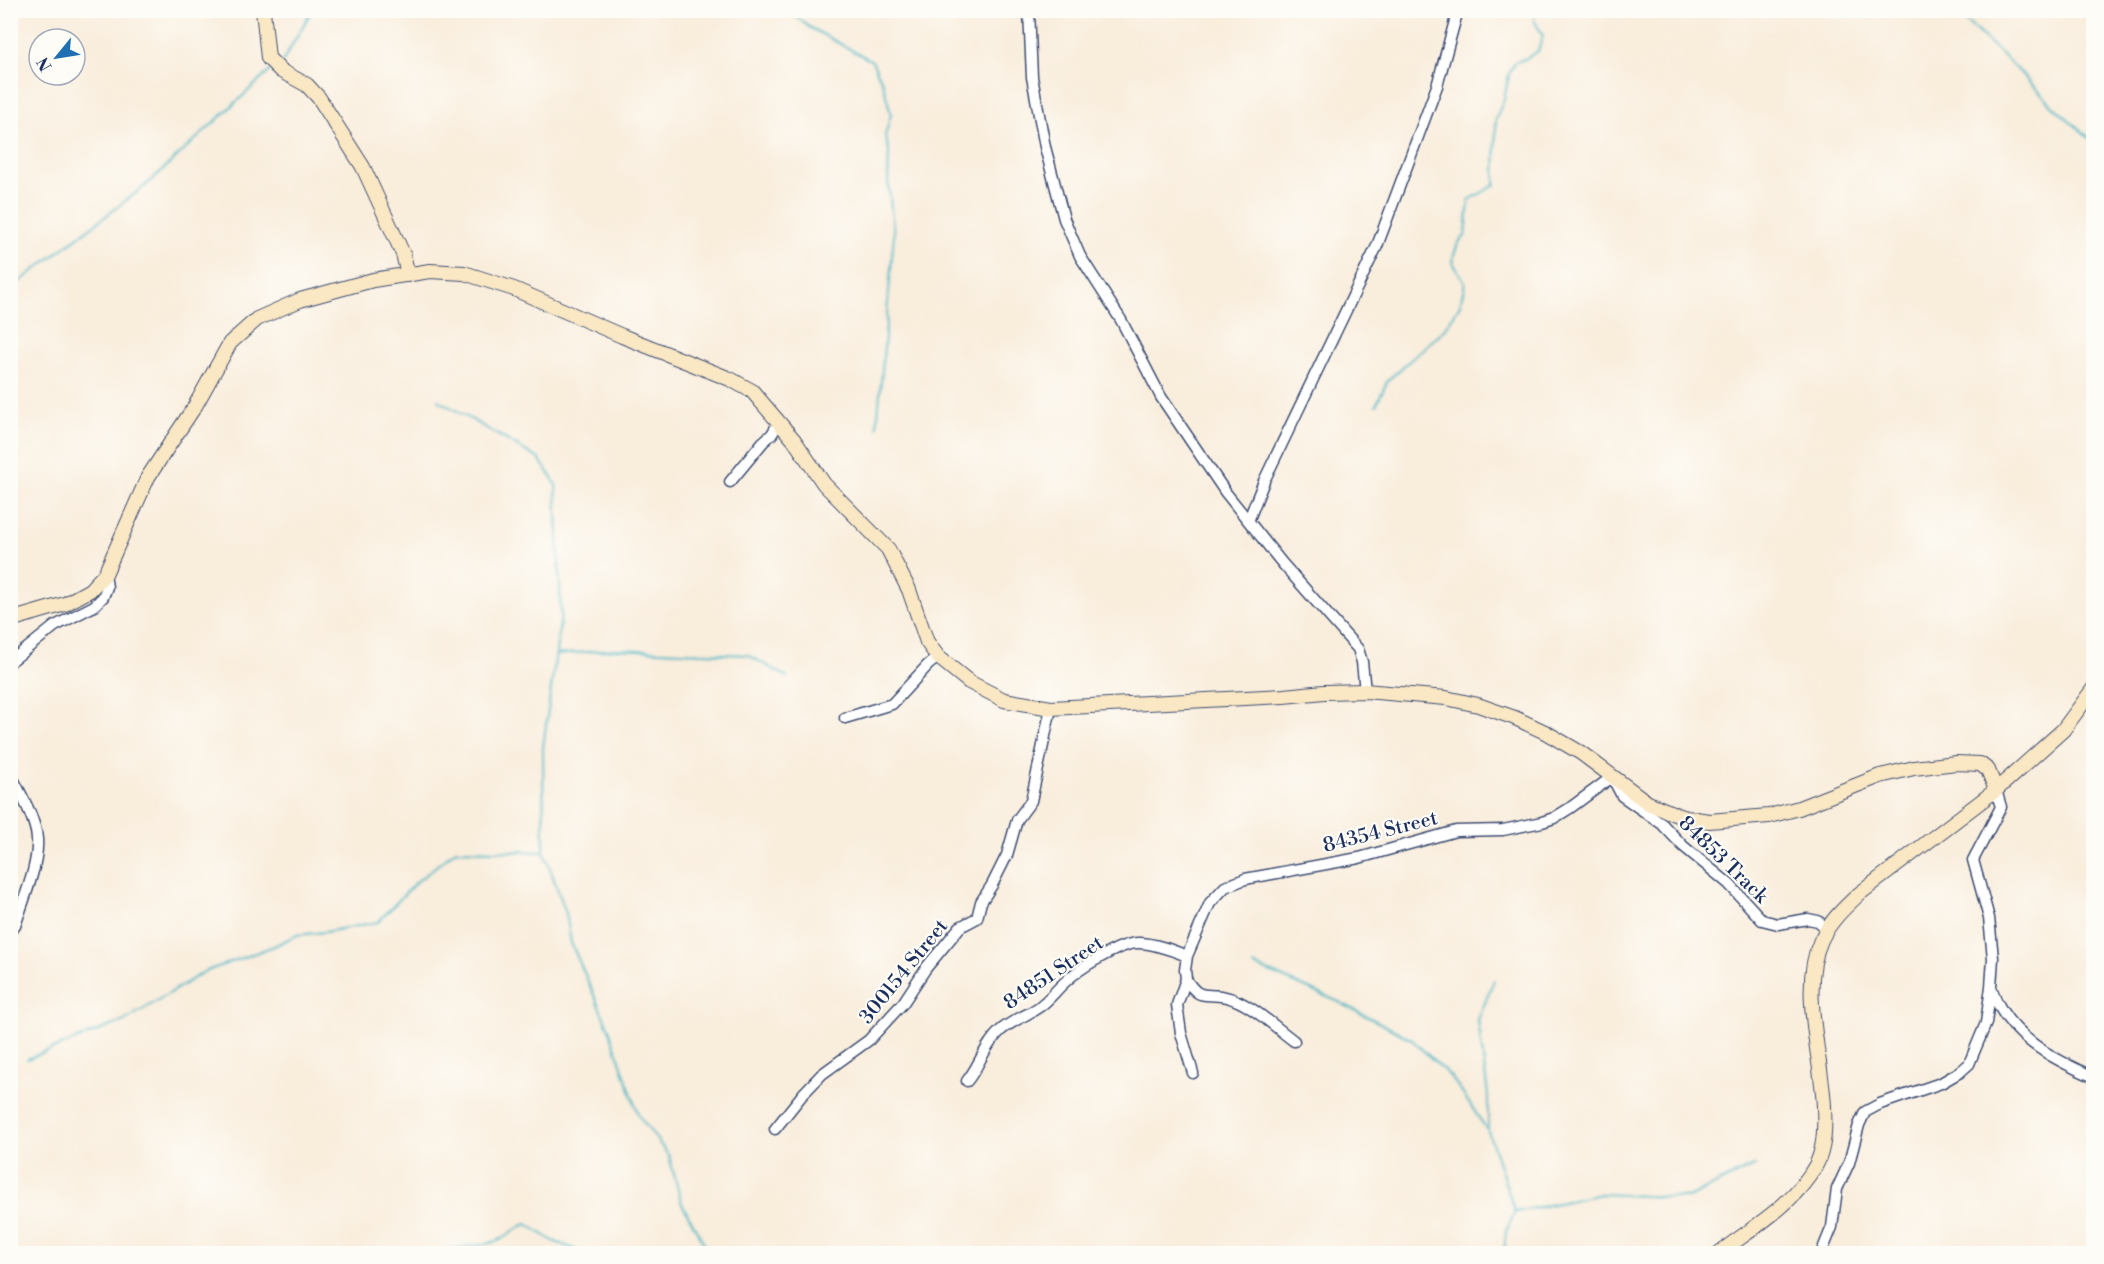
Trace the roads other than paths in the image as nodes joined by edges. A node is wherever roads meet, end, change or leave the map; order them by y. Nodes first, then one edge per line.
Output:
1 (263, 10) edge
2 (1029, 10) edge
3 (1458, 10) edge
4 (408, 274) junction
5 (779, 422) junction
6 (730, 482) dead end
7 (1249, 519) junction
8 (105, 574) junction
9 (10, 620) edge
10 (938, 657) junction
11 (10, 662) edge
12 (2094, 688) edge
13 (1365, 691) junction
14 (1051, 708) junction
15 (845, 718) dead end
16 (1988, 770) junction
17 (10, 773) edge
18 (2012, 775) junction
19 (1612, 777) junction
20 (1996, 790) junction
21 (1827, 929) junction
22 (10, 930) edge
23 (1187, 956) junction
24 (1186, 979) junction
25 (1991, 987) junction
26 (1294, 1041) dead end
27 (1193, 1073) dead end
28 (2094, 1077) edge
29 (967, 1081) dead end
30 (775, 1129) dead end
31 (1718, 1254) edge
32 (1821, 1254) edge

1 - 4 street
2 - 7 street
3 - 7 street
4 - 5 street
4 - 8 street
5 - 6 street
5 - 10 street
7 - 13 street
8 - 9 street
8 - 11 street
10 - 14 street
10 - 15 street
12 - 18 street
13 - 14 street
13 - 19 street
14 - 30 street, 300154 Street
16 - 18 street
16 - 19 street
16 - 20 street
17 - 22 street
18 - 20 street
19 - 21 street, 84853 Track
19 - 23 street, 84354 Street
20 - 21 street
20 - 25 street
21 - 31 street
23 - 24 street
23 - 29 street, 84851 Street
24 - 26 street
24 - 27 street
25 - 28 street
25 - 32 street

